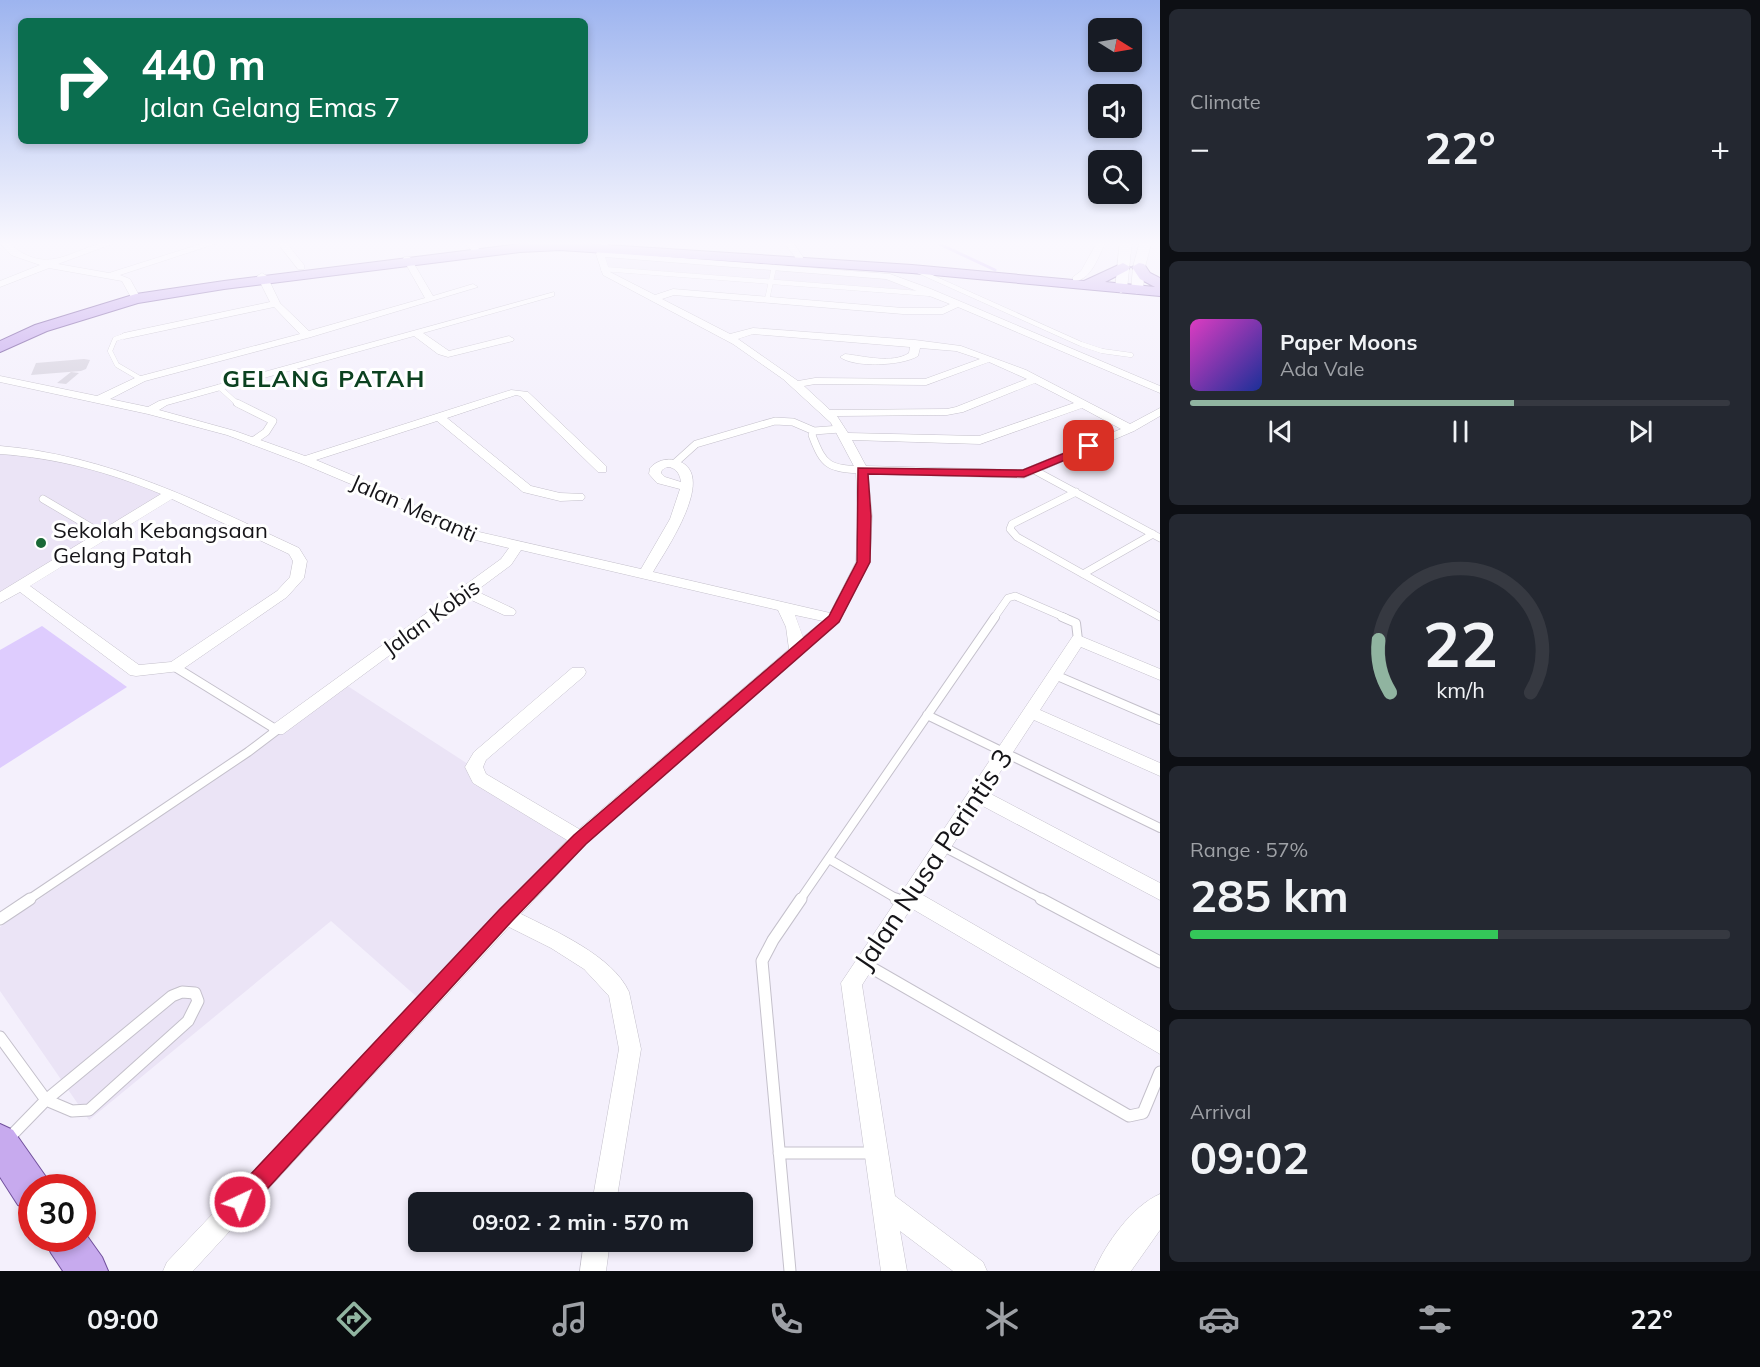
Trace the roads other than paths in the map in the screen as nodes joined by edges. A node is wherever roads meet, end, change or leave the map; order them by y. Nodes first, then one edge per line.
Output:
1 (122, 300) edge
2 (124, 300) edge
3 (274, 300) edge
4 (422, 300) edge
5 (528, 300) edge
6 (656, 300) edge
7 (771, 300) edge
8 (950, 300) edge
9 (985, 300) edge
10 (276, 304) junction
11 (958, 304) junction
12 (416, 333) junction
13 (307, 335) junction
14 (124, 336) joint
15 (729, 338) junction
16 (509, 339) dead end
17 (0, 342) edge
18 (915, 343) junction
19 (0, 347) edge
20 (1131, 355) dead end
21 (845, 357) dead end
22 (989, 359) junction
23 (0, 379) edge
24 (141, 379) junction
25 (1034, 380) junction
26 (795, 385) junction
27 (219, 387) junction
28 (1160, 390) edge
29 (99, 400) junction
30 (1083, 404) junction
31 (150, 411) junction
32 (1160, 411) edge
33 (827, 413) junction
34 (438, 416) junction
35 (1130, 429) junction
36 (814, 431) junction
37 (842, 432) junction
38 (253, 441) junction
39 (0, 450) edge
40 (305, 460) junction
41 (675, 463) junction
42 (602, 469) dead end
43 (862, 470) junction
44 (1034, 470) junction
45 (687, 487) junction
46 (1076, 492) junction
47 (171, 494) junction
48 (579, 497) dead end
49 (44, 500) dead end
50 (104, 536) junction
51 (1157, 536) edge
52 (516, 547) junction
53 (645, 574) junction
54 (1083, 574) junction
55 (21, 586) junction
56 (466, 592) junction
57 (0, 598) edge
58 (782, 606) junction
59 (509, 612) dead end
60 (1160, 617) edge
61 (834, 619) junction
62 (1078, 640) junction
63 (797, 651) junction
64 (175, 667) junction
65 (578, 672) dead end
66 (1055, 675) junction
67 (1160, 675) edge
68 (1031, 712) junction
69 (927, 715) junction
70 (1160, 720) edge
71 (277, 730) junction
72 (1004, 753) junction
73 (1160, 770) edge
74 (976, 794) junction
75 (1160, 828) edge
76 (580, 839) junction
77 (942, 846) junction
78 (829, 859) junction
79 (1160, 892) edge
80 (906, 900) junction
81 (506, 916) junction
82 (0, 919) edge
83 (1160, 962) edge
84 (864, 963) junction
85 (0, 1037) edge
86 (1160, 1044) edge
87 (1160, 1072) edge
88 (46, 1100) junction
89 (1, 1144) edge
90 (779, 1153) junction
91 (876, 1153) junction
92 (21, 1174) edge
93 (606, 1192) edge
94 (883, 1202) junction
95 (1160, 1210) edge
96 (74, 1252) edge
97 (596, 1252) edge
98 (88, 1271) edge
99 (176, 1271) edge
100 (593, 1271) edge
101 (790, 1271) edge
102 (894, 1271) edge
103 (974, 1271) edge
104 (1111, 1271) edge

1 - 17 main road
2 - 19 main road
3 - 10 street
4 - 13 street
5 - 12 street
6 - 15 street
7 - 11 street
8 - 11 street
9 - 20 lane
10 - 13 street
10 - 14 street
11 - 28 street
12 - 16 street
12 - 27 street
13 - 24 street
14 - 24 lane
15 - 18 street
15 - 26 street
18 - 21 street
18 - 22 street
22 - 25 street
22 - 26 street
23 - 29 street, Jalan Meranti
24 - 29 street
25 - 30 street
25 - 33 street
26 - 33 street
27 - 31 street
27 - 38 lane
29 - 31 street, Jalan Meranti
30 - 35 street
30 - 37 street
31 - 38 street, Jalan Meranti
32 - 35 street
33 - 37 street
34 - 40 street
34 - 42 street
34 - 48 street
35 - 44 street
36 - 37 lane
36 - 41 lane
36 - 43 lane
37 - 43 street
38 - 40 street, Jalan Meranti
39 - 47 street
40 - 52 street, Jalan Meranti
41 - 45 street
41 - 45 street
43 - 44 street
43 - 61 street
44 - 46 lane
45 - 53 street
46 - 51 lane
46 - 54 lane
47 - 50 street
47 - 64 street
49 - 50 lane
50 - 55 street
51 - 54 lane
52 - 53 street, Jalan Meranti
52 - 56 street, Jalan Kobis
53 - 58 street, Jalan Meranti
54 - 60 lane
55 - 57 street
55 - 64 street
56 - 59 street
56 - 71 street, Jalan Kobis
58 - 61 street, Jalan Meranti
58 - 63 street
61 - 63 street
62 - 66 street, Jalan Nusa Perintis 3
62 - 67 street
62 - 69 lane
63 - 76 street
64 - 71 lane
65 - 76 street
66 - 68 street, Jalan Nusa Perintis 3
66 - 70 lane
68 - 72 street, Jalan Nusa Perintis 3
68 - 73 street
69 - 72 lane
69 - 78 lane
71 - 82 lane
72 - 74 street, Jalan Nusa Perintis 3
72 - 75 lane
74 - 77 street, Jalan Nusa Perintis 3
74 - 79 street
76 - 81 street
77 - 80 street, Jalan Nusa Perintis 3
77 - 83 lane
78 - 80 lane
78 - 90 lane
80 - 84 street, Jalan Nusa Perintis 3
80 - 86 street
81 - 93 street
81 - 99 street
84 - 87 lane
84 - 91 street, Jalan Nusa Perintis 3
85 - 88 lane
88 - 88 lane
88 - 89 lane
89 - 92 main road
90 - 91 lane
90 - 101 lane
91 - 94 street, Jalan Nusa Perintis 3
94 - 102 street, Jalan Nusa Perintis 3
94 - 103 street
95 - 104 street
96 - 98 main road
97 - 100 street

